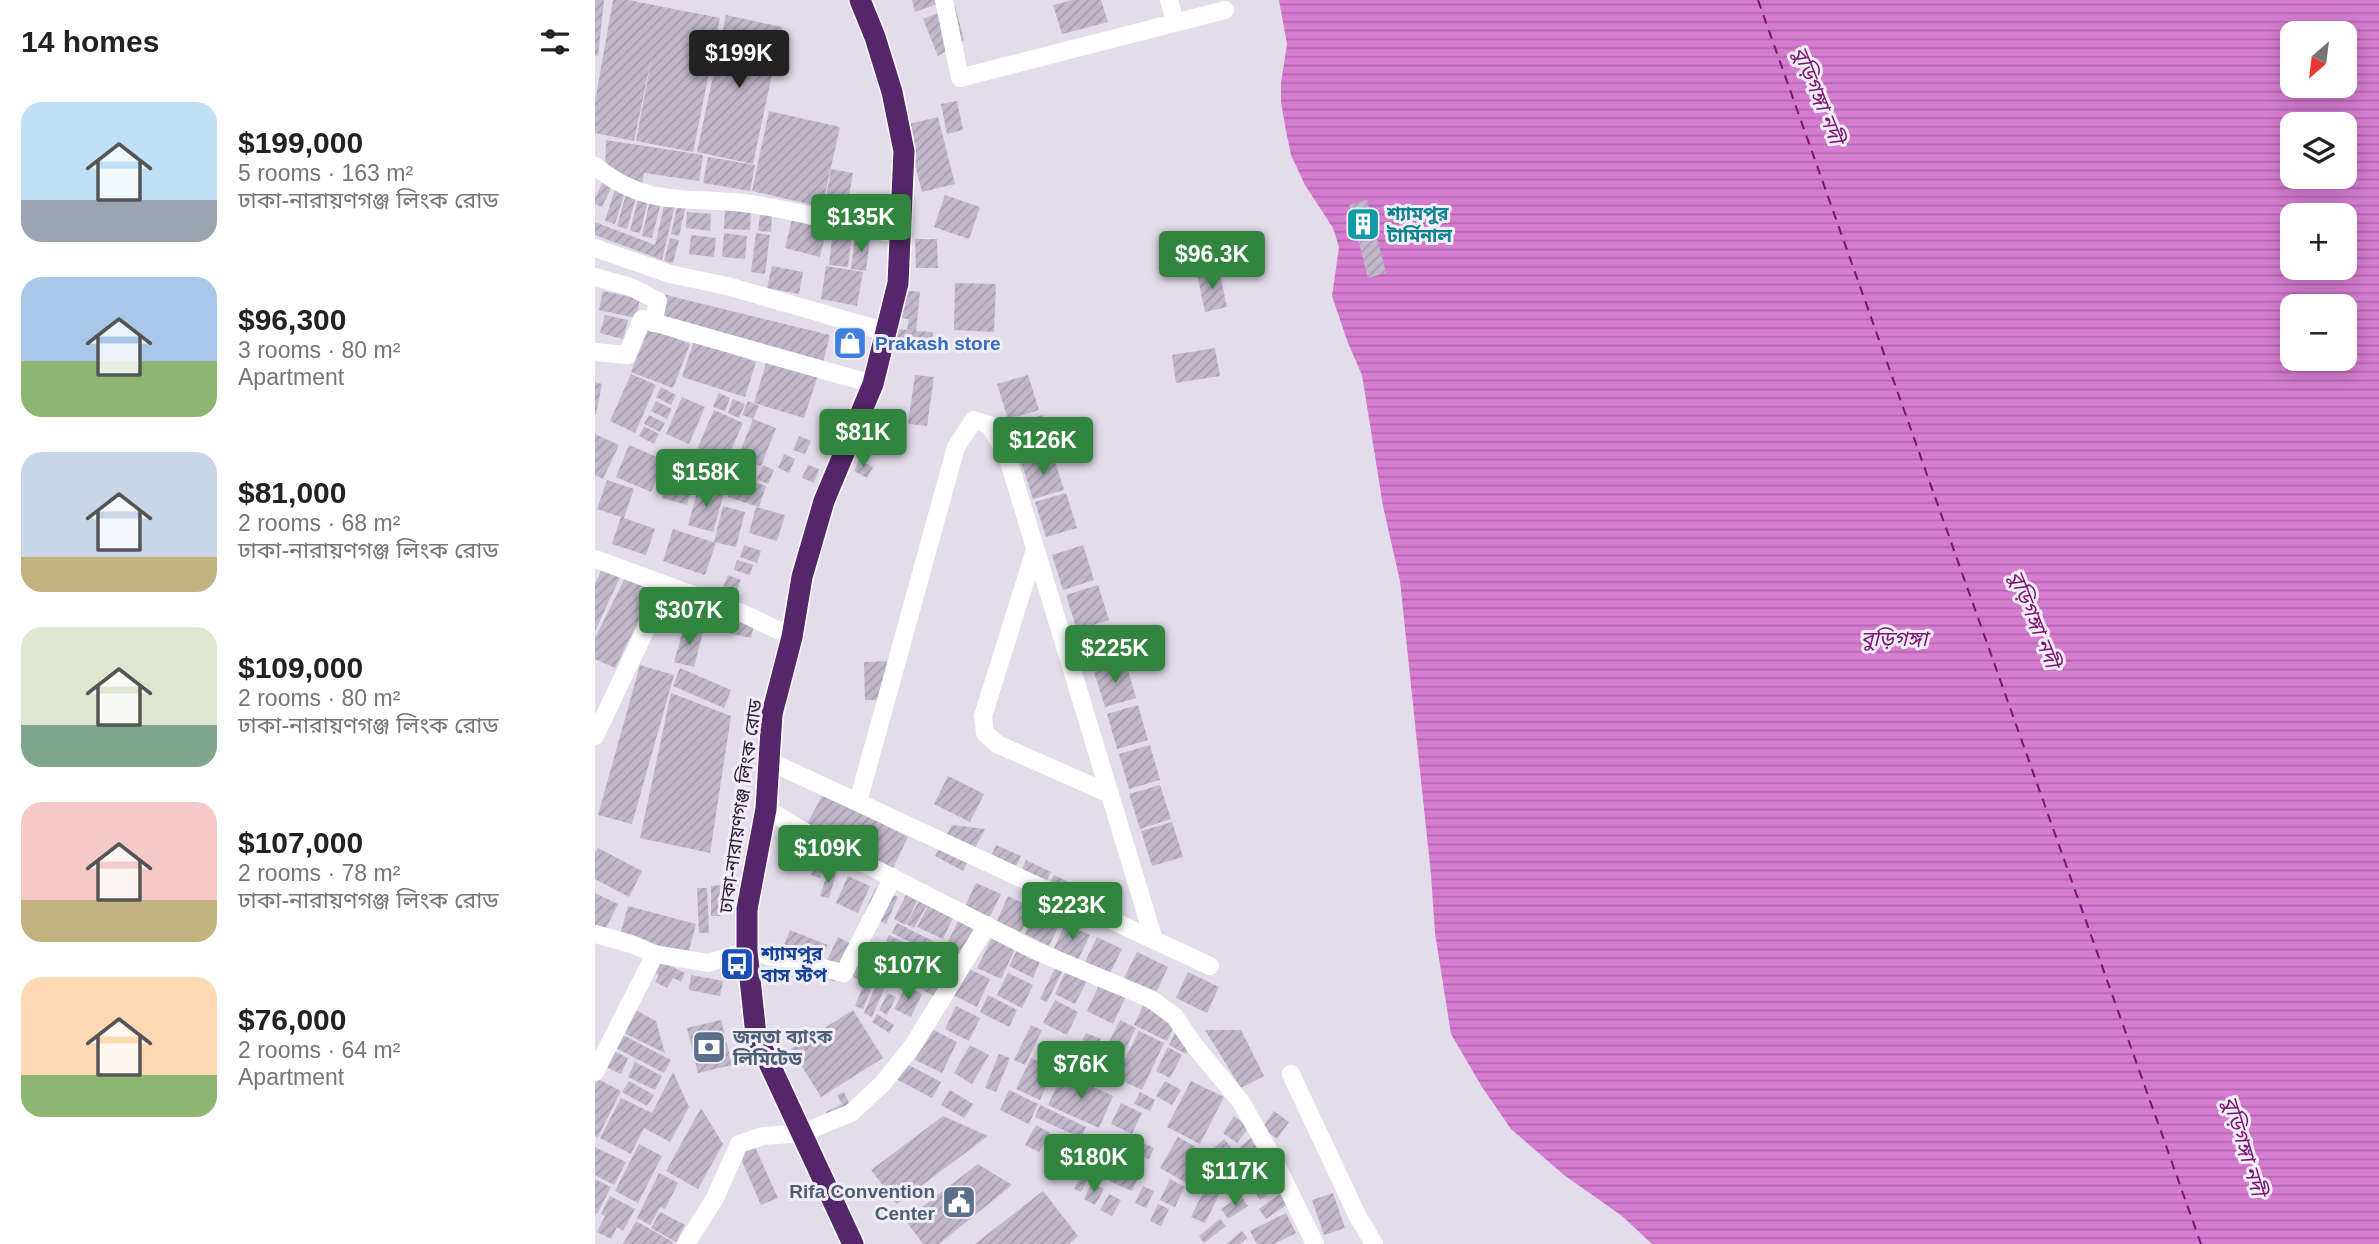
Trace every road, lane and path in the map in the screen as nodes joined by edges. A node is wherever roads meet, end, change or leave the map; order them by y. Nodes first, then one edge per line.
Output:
1 (860, 0) edge
2 (944, 0) edge
3 (1169, 0) edge
4 (1214, 7) edge
5 (1175, 22) junction
6 (595, 166) edge
7 (901, 236) junction
8 (595, 248) edge
9 (595, 277) edge
10 (653, 323) junction
11 (887, 332) junction
12 (595, 352) edge
13 (873, 384) junction
14 (1035, 550) junction
15 (595, 559) edge
16 (666, 587) junction
17 (792, 637) junction
18 (595, 736) edge
19 (769, 761) junction
20 (1110, 794) junction
21 (858, 802) junction
22 (766, 809) junction
23 (893, 877) junction
24 (987, 925) junction
25 (595, 934) edge
26 (1154, 940) junction
27 (747, 951) junction
28 (655, 954) junction
29 (1210, 966) dead end
30 (595, 1072) edge
31 (1291, 1074) dead end
32 (802, 1133) junction
33 (686, 1244) edge
34 (853, 1244) edge
35 (1315, 1244) edge
36 (1374, 1244) edge

1 - 7 highway, ঢাকা-নারায়ণগঞ্জ লিংক রোড
2 - 5 street
3 - 5 street
4 - 5 street
6 - 7 street
7 - 11 highway, ঢাকা-নারায়ণগঞ্জ লিংক রোড
8 - 11 street
9 - 10 street
10 - 12 street
10 - 13 street
11 - 13 highway, ঢাকা-নারায়ণগঞ্জ লিংক রোড
13 - 17 highway, ঢাকা-নারায়ণগঞ্জ লিংক রোড
14 - 20 street
14 - 20 street
14 - 21 street
15 - 16 street
16 - 17 street
16 - 18 street
17 - 19 highway, ঢাকা-নারায়ণগঞ্জ লিংক রোড
19 - 21 street
19 - 22 highway, ঢাকা-নারায়ণগঞ্জ লিংক রোড
20 - 26 street
21 - 26 street
22 - 23 street
22 - 27 highway, ঢাকা-নারায়ণগঞ্জ লিংক রোড
23 - 24 street
23 - 27 street
24 - 32 street
24 - 35 street
25 - 28 street
26 - 29 street
27 - 28 street
27 - 32 highway, ঢাকা-নারায়ণগঞ্জ লিংক রোড
28 - 30 street
31 - 36 street
32 - 33 street
32 - 34 highway, ঢাকা-নারায়ণগঞ্জ লিংক রোড

